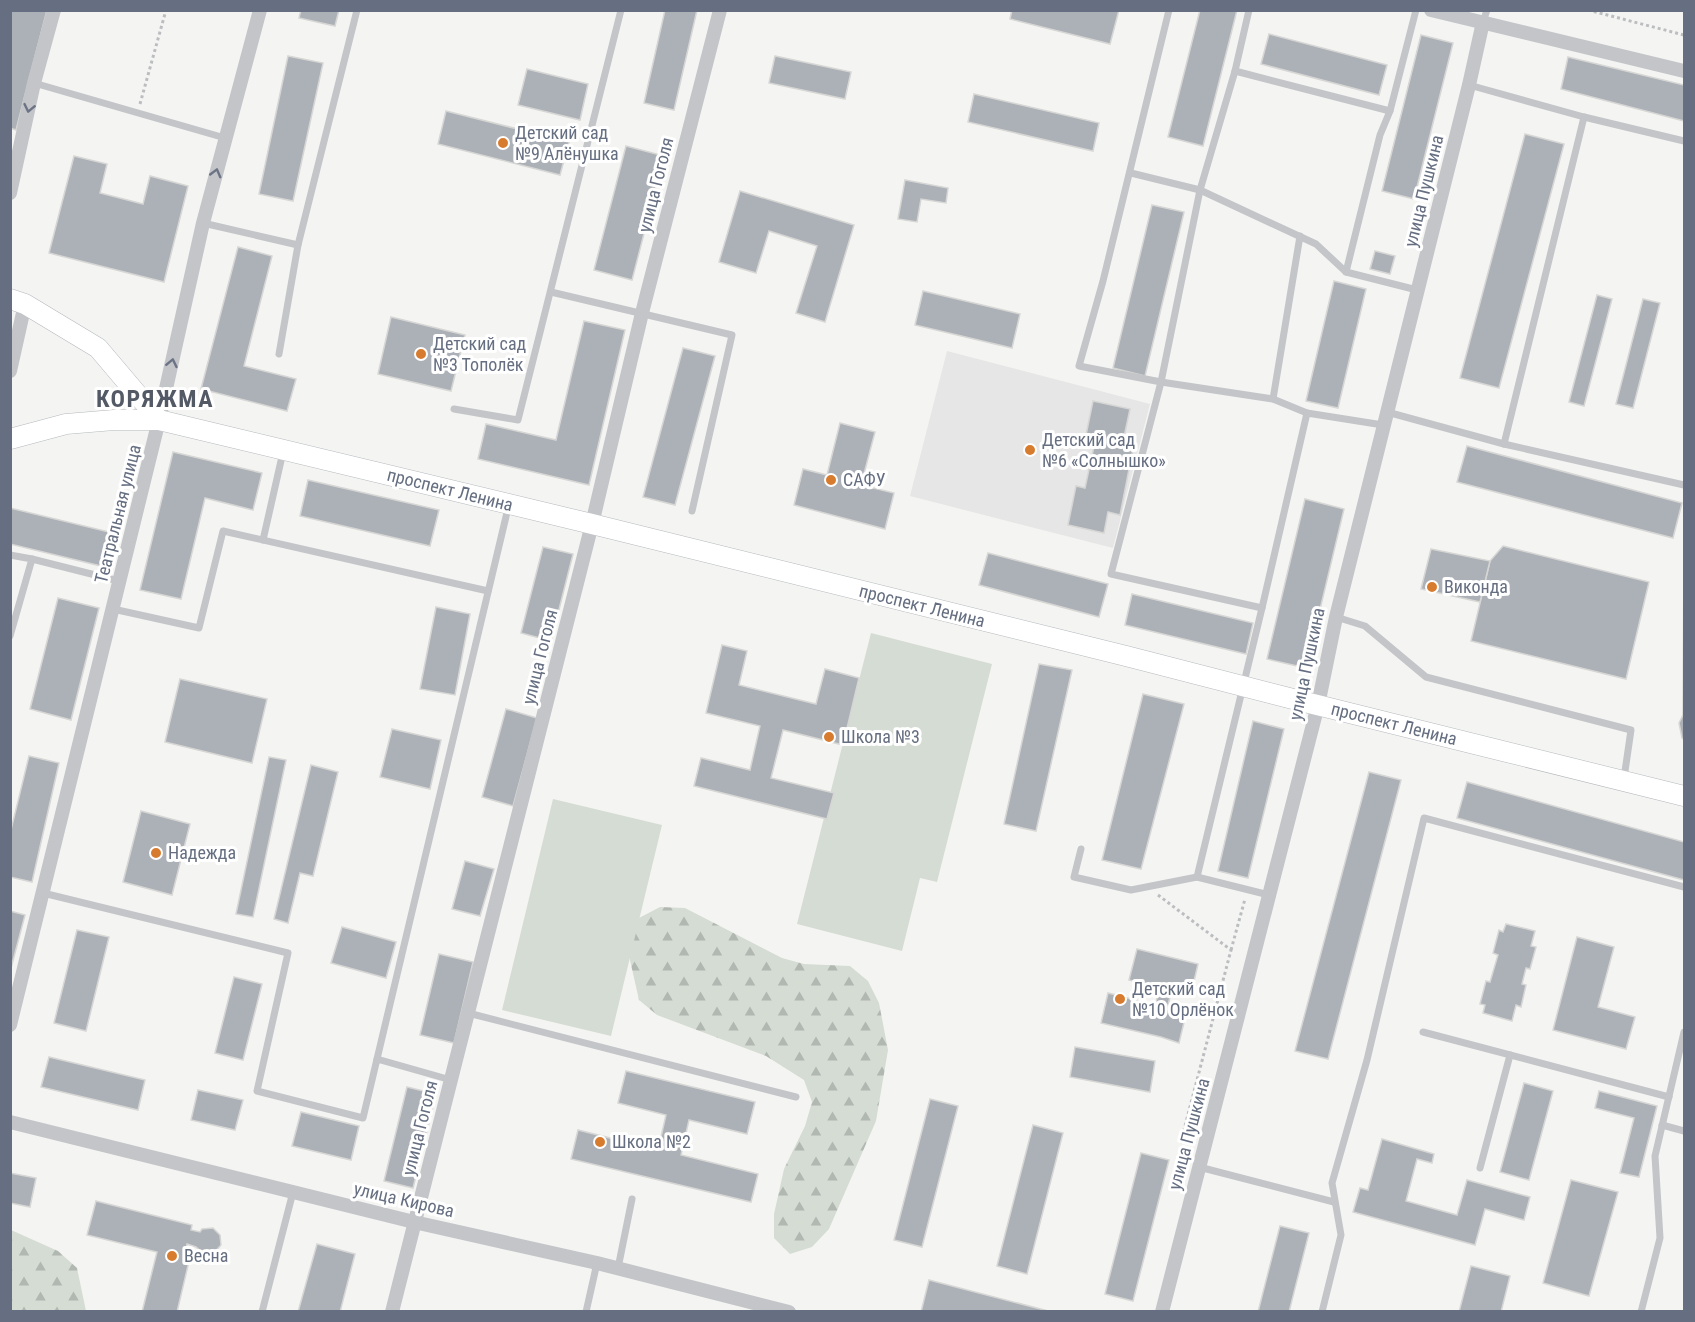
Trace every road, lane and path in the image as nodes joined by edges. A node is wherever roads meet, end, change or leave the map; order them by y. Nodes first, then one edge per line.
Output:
1 (54, 10) edge
2 (165, 10) edge
3 (260, 10) edge
4 (357, 10) edge
5 (621, 10) edge
6 (720, 10) edge
7 (1169, 10) edge
8 (1249, 10) edge
9 (1416, 10) edge
10 (1431, 10) edge
11 (1588, 10) edge
12 (1485, 16) edge
13 (1684, 35) edge
14 (1235, 71) junction
15 (1684, 71) edge
16 (34, 83) junction
17 (1470, 85) junction
18 (1390, 111) junction
19 (138, 113) junction
20 (1584, 117) junction
21 (225, 138) junction
22 (1684, 141) edge
23 (15, 157) edge
24 (1131, 173) junction
25 (1200, 190) junction
26 (10, 193) edge
27 (203, 223) junction
28 (1300, 237) junction
29 (298, 245) junction
30 (1346, 272) junction
31 (1417, 290) junction
32 (551, 292) junction
33 (18, 302) edge
34 (642, 313) junction
35 (279, 354) dead end
36 (10, 371) edge
37 (1161, 382) junction
38 (1273, 399) junction
39 (454, 409) dead end
40 (1307, 413) junction
41 (1385, 419) junction
42 (159, 420) junction
43 (10, 439) edge
44 (1504, 444) junction
45 (283, 450) junction
46 (1684, 485) edge
47 (509, 504) junction
48 (692, 511) dead end
49 (592, 524) junction
50 (263, 540) junction
51 (10, 555) edge
52 (32, 560) junction
53 (120, 581) junction
54 (488, 591) junction
55 (1262, 608) junction
56 (113, 609) junction
57 (1336, 617) junction
58 (10, 636) edge
59 (1243, 686) junction
60 (1318, 705) junction
61 (1624, 780) junction
62 (1684, 796) edge
63 (1081, 849) dead end
64 (1197, 877) junction
65 (1147, 887) junction
66 (1684, 887) edge
67 (1248, 890) junction
68 (43, 893) junction
69 (1269, 895) junction
70 (1232, 950) junction
71 (468, 1013) junction
72 (10, 1025) edge
73 (1423, 1032) dead end
74 (1684, 1032) edge
75 (1510, 1055) junction
76 (377, 1059) junction
77 (451, 1080) junction
78 (796, 1097) dead end
79 (1669, 1097) junction
80 (10, 1122) edge
81 (1662, 1125) junction
82 (1684, 1131) edge
83 (1180, 1145) dead end
84 (1199, 1167) junction
85 (1480, 1168) dead end
86 (292, 1192) junction
87 (632, 1198) dead end
88 (1334, 1203) junction
89 (414, 1222) junction
90 (597, 1263) junction
91 (618, 1268) junction
92 (262, 1311) edge
93 (392, 1311) edge
94 (586, 1311) edge
95 (789, 1311) edge
96 (1162, 1311) edge
97 (1322, 1311) edge
98 (1641, 1311) edge

1 - 16 street
2 - 19 path
3 - 21 street, Театральная улица
4 - 29 lane
5 - 32 lane
6 - 34 street, улица Гоголя
7 - 24 lane
8 - 14 lane
9 - 18 lane
10 - 12 street
11 - 13 path
12 - 15 street
12 - 17 street, улица Пушкина
14 - 18 lane
14 - 25 lane
16 - 19 lane
16 -> 23 street
17 - 20 lane
17 - 31 street, улица Пушкина
18 - 30 lane
19 - 21 lane
20 - 22 lane
20 - 44 lane
27 -> 21 street, Театральная улица
23 - 26 street
24 - 25 lane
24 - 37 lane
25 - 28 lane
25 - 37 lane
27 - 29 lane
42 -> 27 street, Театральная улица
28 - 30 lane
28 - 38 lane
29 - 35 lane
30 - 31 lane
31 - 41 street, улица Пушкина
32 - 34 lane
32 - 39 lane
33 - 36 street
33 - 42 street
34 - 48 lane
34 - 49 street, улица Гоголя
37 - 38 lane
37 - 55 lane
38 - 40 lane
40 - 41 lane
40 - 55 lane
41 - 44 lane
41 - 57 street, улица Пушкина
42 - 43 street, проспект Ленина
42 - 45 street, проспект Ленина
42 - 53 street, Театральная улица
44 - 46 lane
45 - 47 street, проспект Ленина
45 - 50 lane
47 - 49 street, проспект Ленина
47 - 54 lane
49 - 59 street, проспект Ленина
49 - 71 street, улица Гоголя
50 - 54 lane
50 - 56 lane
51 - 52 lane
52 - 53 lane
52 - 58 lane
53 - 56 street, Театральная улица
54 - 76 lane
55 - 59 lane
56 - 68 street, Театральная улица
57 - 60 street, улица Пушкина
57 - 61 lane
59 - 60 street, проспект Ленина
59 - 64 lane
60 - 61 street, проспект Ленина
60 - 69 street, улица Пушкина
61 - 62 street, проспект Ленина
63 - 65 lane
64 - 65 lane
64 - 67 lane
65 - 70 path
66 - 88 lane
67 - 69 lane
67 - 70 path
68 - 72 street, Театральная улица
68 - 76 lane
69 - 84 street, улица Пушкина
70 - 83 path
71 - 77 street, улица Гоголя
71 - 78 lane
73 - 75 lane
74 - 79 lane
75 - 79 lane
75 - 85 lane
76 - 77 lane
77 - 89 street, улица Гоголя
79 - 81 lane
80 - 86 street, улица Кирова
81 - 82 lane
81 - 98 lane
84 - 88 lane
84 - 96 street, улица Пушкина
86 - 89 street, улица Кирова
86 - 92 lane
87 - 91 lane
88 - 97 lane
89 - 90 street, улица Кирова
89 - 93 street, улица Гоголя
90 - 91 street, улица Кирова
90 - 94 lane
91 - 95 street, улица Кирова

